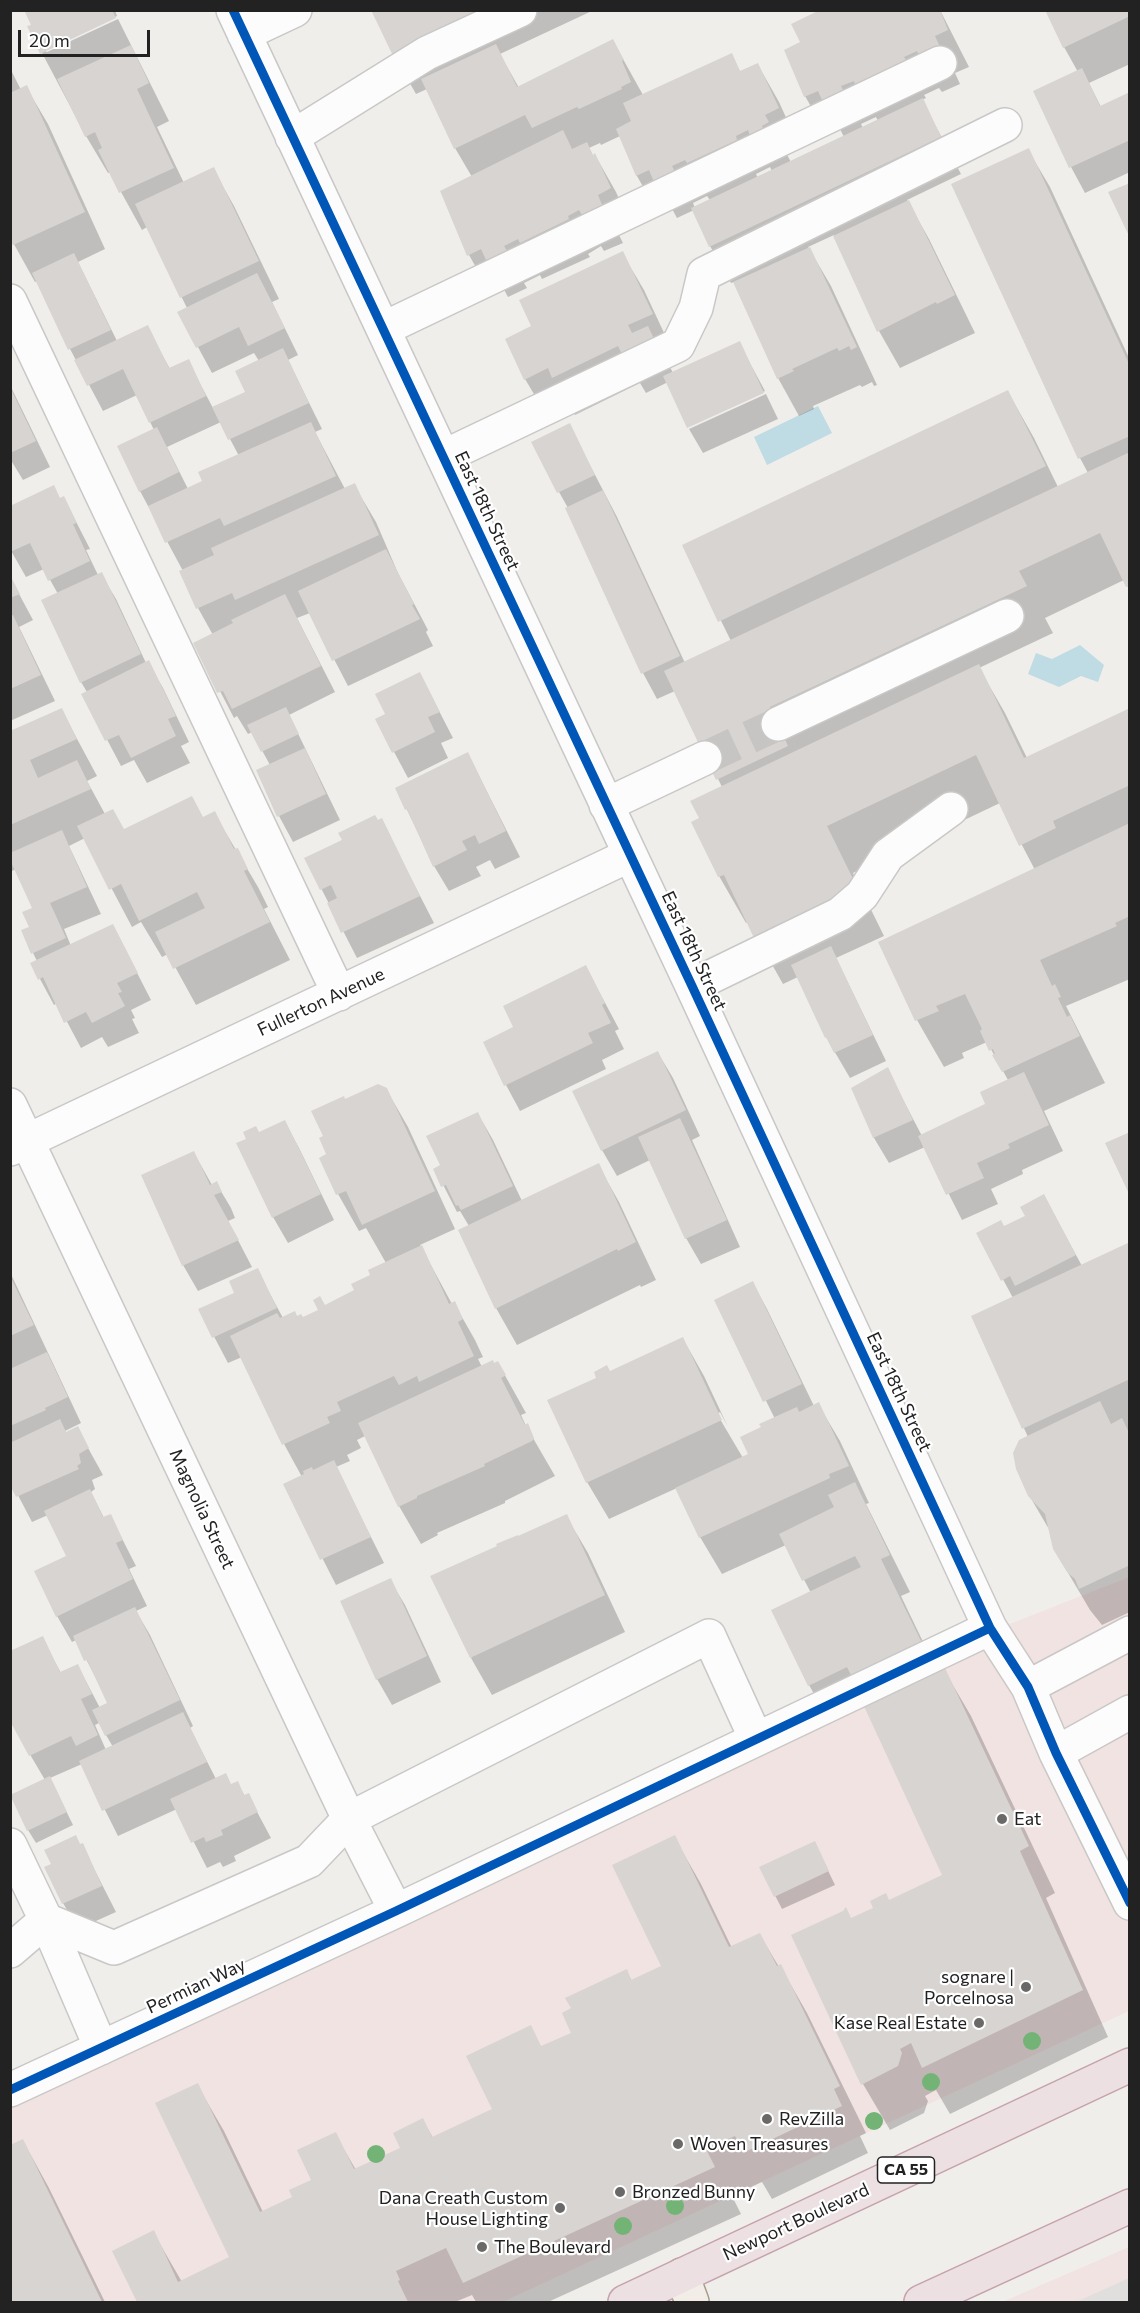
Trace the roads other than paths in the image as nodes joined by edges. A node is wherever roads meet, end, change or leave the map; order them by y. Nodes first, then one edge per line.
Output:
1 (295, 10) edge
2 (520, 10) edge
3 (239, 22) edge
4 (940, 63) dead end
5 (1005, 125) dead end
6 (292, 137) junction
7 (10, 301) edge
8 (383, 329) junction
9 (443, 457) junction
10 (1007, 616) dead end
11 (778, 724) tunnel mouth
12 (705, 758) tunnel mouth
13 (606, 805) junction
14 (951, 809) dead end
15 (630, 855) junction
16 (692, 986) junction
17 (339, 994) junction
18 (10, 1105) edge
19 (19, 1145) edge
20 (990, 1628) junction
21 (1130, 1633) edge
22 (1028, 1687) junction
23 (1130, 1712) edge
24 (756, 1739) junction
25 (1056, 1753) junction
26 (349, 1819) junction
27 (10, 1845) edge
28 (1130, 1902) edge
29 (396, 1911) junction
30 (46, 1920) junction
31 (10, 1951) edge
32 (101, 2048) junction
33 (1130, 2065) edge
34 (10, 2090) edge
35 (1130, 2206) edge
36 (687, 2289) edge
37 (625, 2302) edge
38 (921, 2302) edge

1 - 3 street
2 - 6 street
3 - 6 street, East 18th Street
4 - 8 street
5 - 9 street
6 - 8 street, East 18th Street
7 - 17 street
8 - 9 street, East 18th Street
9 - 13 street, East 18th Street
10 - 11 street
12 - 13 street
13 - 15 street, East 18th Street
14 - 16 street
15 - 16 street, East 18th Street
15 - 17 street, Fullerton Avenue
16 - 20 street, East 18th Street
17 - 19 street, Fullerton Avenue
18 - 19 street, Magnolia Street
19 - 26 street, Magnolia Street
20 - 22 street, East 18th Street
20 - 24 street, Permian Way
21 - 22 street
22 - 25 street, East 18th Street
23 - 25 street
24 - 26 street
24 - 29 street, Permian Way
25 - 28 street, East 18th Street
26 - 29 street, Magnolia Street
26 - 30 street
27 - 30 street
29 - 32 street, Permian Way
30 - 31 street
30 - 32 street
32 - 34 street, Permian Way
33 - 36 highway, Newport Boulevard / CA 55
35 - 38 highway
36 - 37 highway, Newport Boulevard / CA 55

